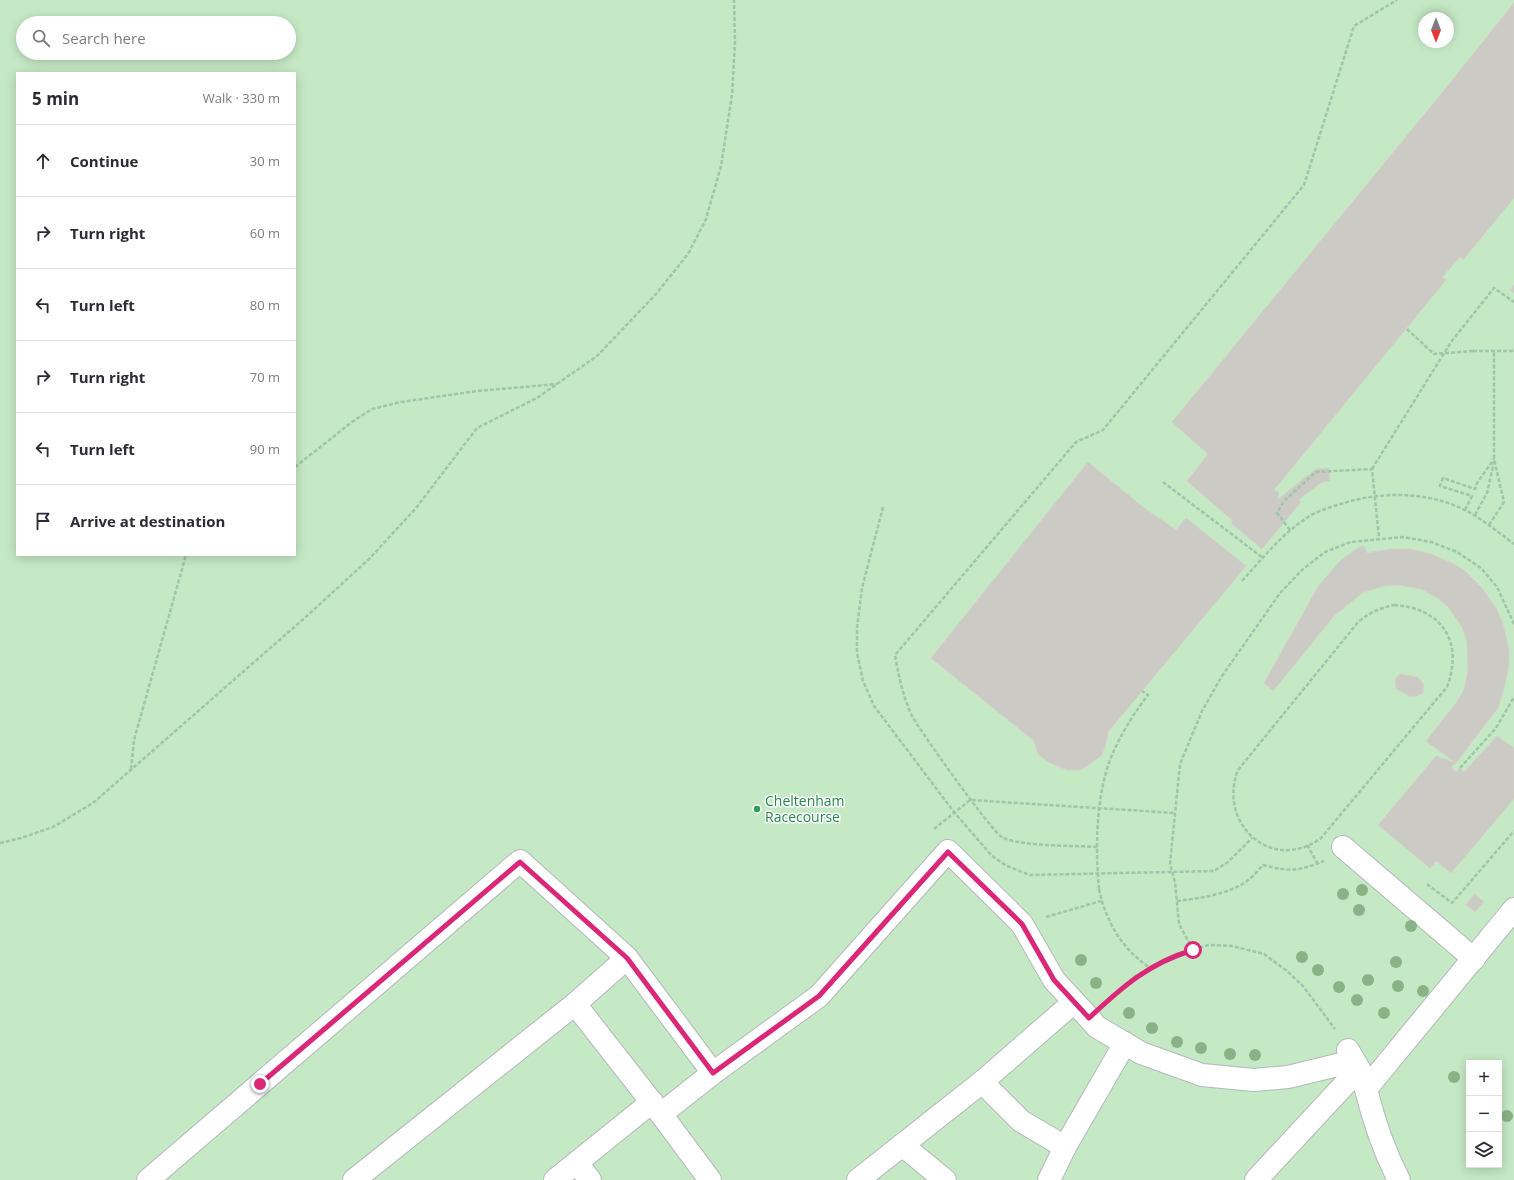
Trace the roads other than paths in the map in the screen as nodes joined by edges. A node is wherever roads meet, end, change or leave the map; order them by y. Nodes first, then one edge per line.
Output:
1 (1343, 847) road end
2 (1514, 909) edge
3 (627, 958) junction
4 (1474, 959) junction
5 (1074, 1002) junction
6 (575, 1004) junction
7 (1125, 1043) junction
8 (1357, 1067) junction
9 (713, 1073) junction
10 (982, 1082) junction
11 (657, 1108) junction
12 (902, 1145) junction
13 (1065, 1147) junction
14 (577, 1163) junction
15 (148, 1180) edge
16 (354, 1180) edge
17 (555, 1180) edge
18 (590, 1180) edge
19 (710, 1180) edge
20 (858, 1180) edge
21 (945, 1180) edge
22 (1049, 1180) edge
23 (1256, 1180) edge
24 (1399, 1180) edge

1 - 4 lane
2 - 4 lane
3 - 6 lane
3 - 9 lane
3 - 15 lane
4 - 8 lane
5 - 7 lane
5 - 9 lane
5 - 10 lane
6 - 11 lane
6 - 16 lane
7 - 8 lane
7 - 13 lane
8 - 23 lane
8 - 24 lane
9 - 11 lane
10 - 12 lane
10 - 13 lane
11 - 14 lane
11 - 19 lane
12 - 20 lane
12 - 21 lane
13 - 22 lane
14 - 17 lane
14 - 18 lane

